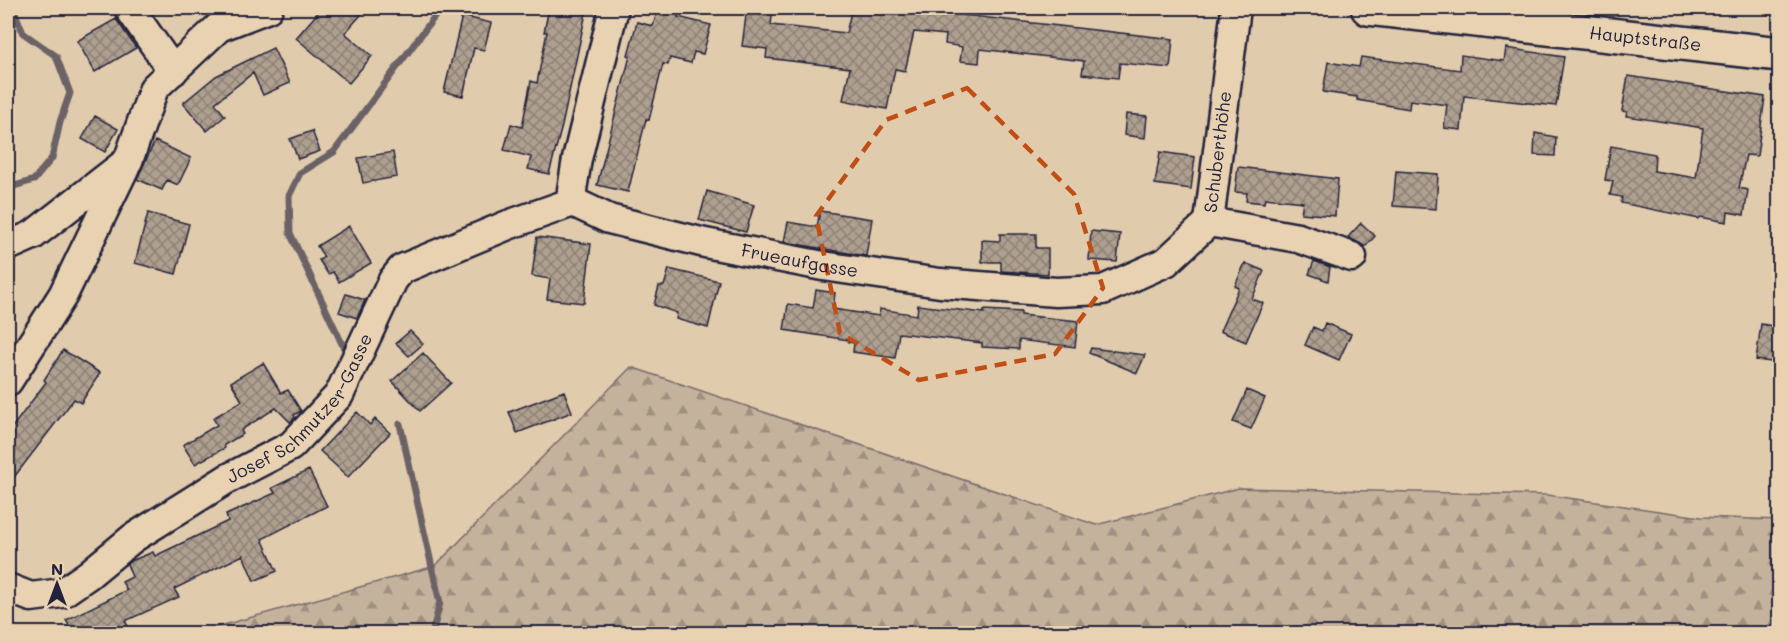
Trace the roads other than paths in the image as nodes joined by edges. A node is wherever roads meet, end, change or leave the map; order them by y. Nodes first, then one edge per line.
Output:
1 (129, 8) edge
2 (268, 8) edge
3 (614, 8) edge
4 (1236, 8) edge
5 (1368, 8) edge
6 (1779, 54) edge
7 (173, 70) junction
8 (128, 161) junction
9 (573, 202) junction
10 (1209, 222) junction
11 (8, 246) edge
12 (1352, 257) dead end
13 (8, 381) edge
14 (8, 588) edge

1 - 7 street
2 - 7 street
3 - 9 street
4 - 10 street, Schuberthöhe
5 - 6 main road, Hauptstraße
7 - 8 street
8 - 11 street
8 - 13 street
9 - 10 street, Frueaufgasse
9 - 14 street, Josef Schmutzer-Gasse
10 - 12 street, Schuberthöhe

